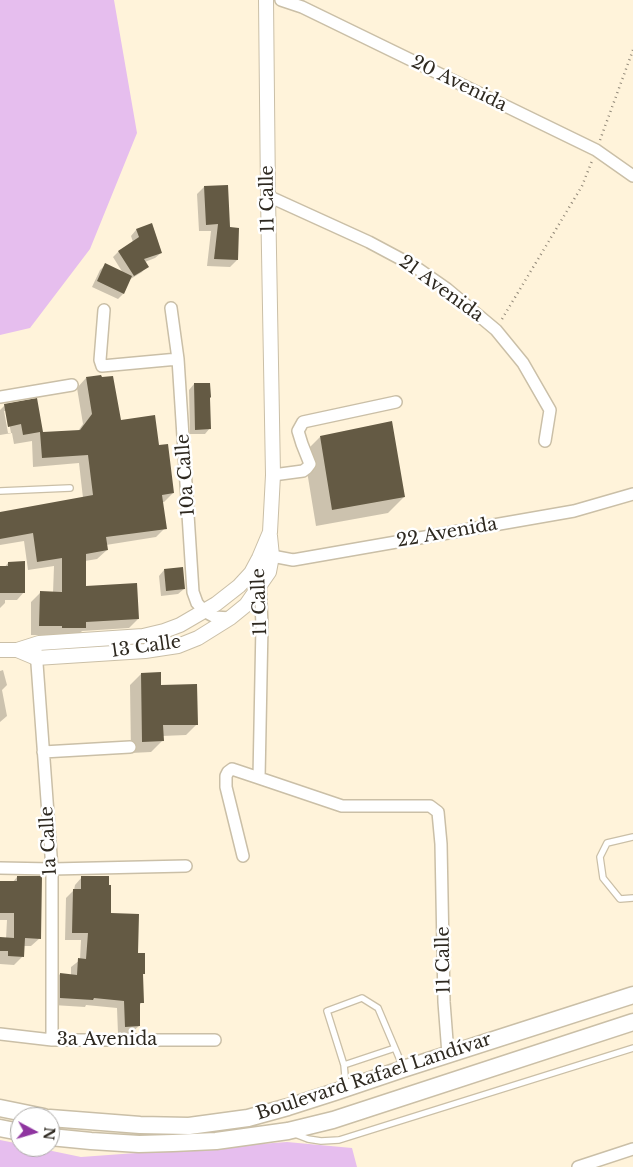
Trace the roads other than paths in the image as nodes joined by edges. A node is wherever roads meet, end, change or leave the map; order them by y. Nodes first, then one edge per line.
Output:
1 (266, 0) edge
2 (281, 0) edge
3 (633, 176) edge
4 (268, 196) junction
5 (172, 308) dead end
6 (104, 310) dead end
7 (178, 359) junction
8 (72, 385) dead end
9 (0, 397) edge
10 (396, 402) dead end
11 (545, 441) dead end
12 (273, 475) junction
13 (70, 488) dead end
14 (0, 491) edge
15 (633, 494) edge
16 (265, 557) junction
17 (261, 584) junction
18 (204, 612) junction
19 (230, 618) junction
20 (36, 643) junction
21 (0, 650) edge
22 (17, 650) junction
23 (36, 658) junction
24 (130, 747) dead end
25 (44, 752) junction
26 (259, 778) junction
27 (633, 838) edge
28 (243, 856) dead end
29 (186, 866) dead end
30 (0, 868) edge
31 (52, 869) junction
32 (633, 898) edge
33 (631, 995) edge
34 (633, 1022) edge
35 (0, 1034) edge
36 (52, 1040) junction
37 (215, 1040) dead end
38 (395, 1048) junction
39 (633, 1048) edge
40 (448, 1054) junction
41 (344, 1065) junction
42 (403, 1068) junction
43 (346, 1089) junction
44 (60, 1119) edge
45 (288, 1131) junction
46 (60, 1138) edge
47 (633, 1149) edge
48 (578, 1167) edge

1 - 4 street, 11 Calle
2 - 3 street, 20 Avenida
4 - 11 street, 21 Avenida
4 - 12 street, 11 Calle
5 - 7 street, 10a Calle
6 - 7 street
7 - 18 street, 10a Calle
8 - 9 street
10 - 12 street
12 - 16 street, 11 Calle
13 - 14 lane
15 - 16 street, 22 Avenida
16 - 17 street, 13 Calle
16 - 18 street, 13 Calle
17 - 19 street, 13 Calle
17 - 26 street, 11 Calle
18 - 19 street
18 - 20 street, 13 Calle
19 - 23 street, 13 Calle
20 - 22 street, 13 Calle
20 - 23 street, 1a Calle
21 - 22 street, 13 Calle
22 - 23 street, 13 Calle
23 - 25 street, 1a Calle
24 - 25 street
25 - 31 street, 1a Calle
26 - 28 street
26 - 40 street, 11 Calle
27 - 32 lane
29 - 31 street
30 - 31 street
31 - 36 street, 1a Calle
33 - 40 main road, Boulevard Rafael Landívar
34 - 45 main road, Boulevard Rafael Landívar
35 - 36 street, 3a Avenida
36 - 37 street, 3a Avenida
38 - 41 lane
38 - 41 lane
38 - 42 lane
39 - 45 lane
40 - 42 main road, Boulevard Rafael Landívar
41 - 43 lane
42 - 43 main road, Boulevard Rafael Landívar
43 - 44 main road, Boulevard Rafael Landívar
45 - 46 main road, Boulevard Rafael Landívar
47 - 48 street

